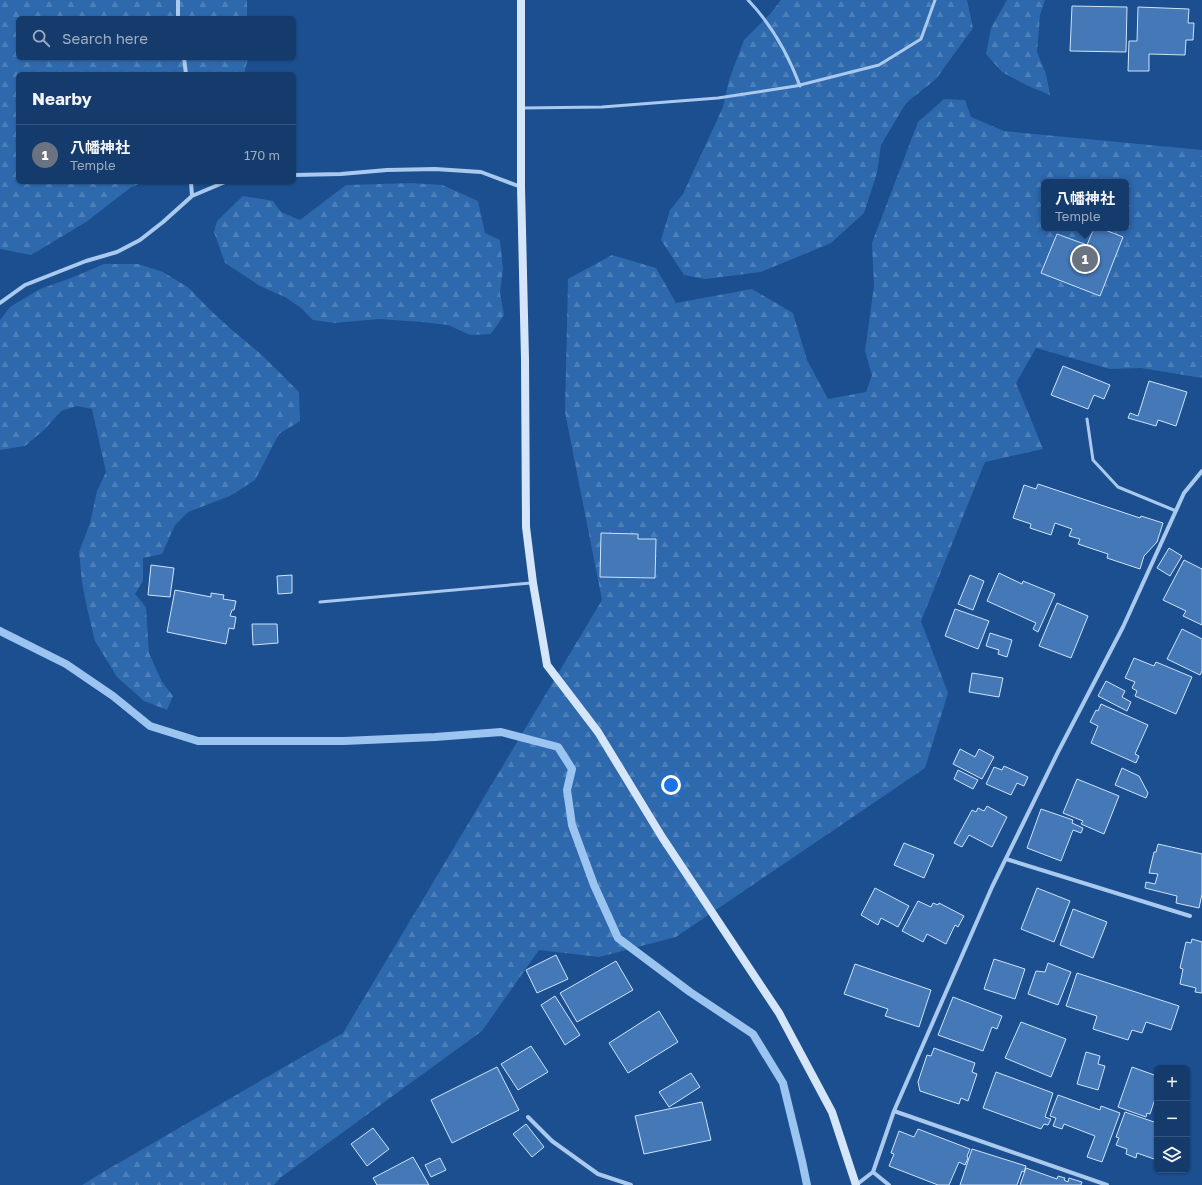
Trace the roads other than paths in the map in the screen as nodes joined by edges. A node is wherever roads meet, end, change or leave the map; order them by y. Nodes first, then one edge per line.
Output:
1 (178, 0) edge
2 (522, 0) edge
3 (748, 0) edge
4 (935, 0) edge
5 (178, 16) edge
6 (184, 60) edge
7 (186, 72) edge
8 (800, 86) junction
9 (521, 108) junction
10 (296, 175) edge
11 (192, 184) edge
12 (220, 184) edge
13 (521, 187) junction
14 (192, 196) junction
15 (0, 303) edge
16 (1087, 419) dead end
17 (1202, 471) edge
18 (1176, 511) junction
19 (533, 583) junction
20 (320, 602) dead end
21 (1006, 859) junction
22 (1190, 916) dead end
23 (894, 1111) junction
24 (528, 1117) dead end
25 (873, 1172) junction
26 (631, 1185) edge
27 (856, 1185) edge
28 (889, 1185) edge
29 (1107, 1185) edge

1 - 5 street
2 - 9 street
3 - 8 lane
4 - 8 lane
6 - 7 street
8 - 9 lane
9 - 13 street
10 - 13 street
11 - 14 street
12 - 14 street
13 - 19 street
14 - 15 street
16 - 18 lane
17 - 18 street
18 - 21 street
19 - 20 lane
19 - 27 street
21 - 22 street
21 - 23 street
23 - 25 street
23 - 29 street
24 - 26 street
25 - 27 street
25 - 28 street

